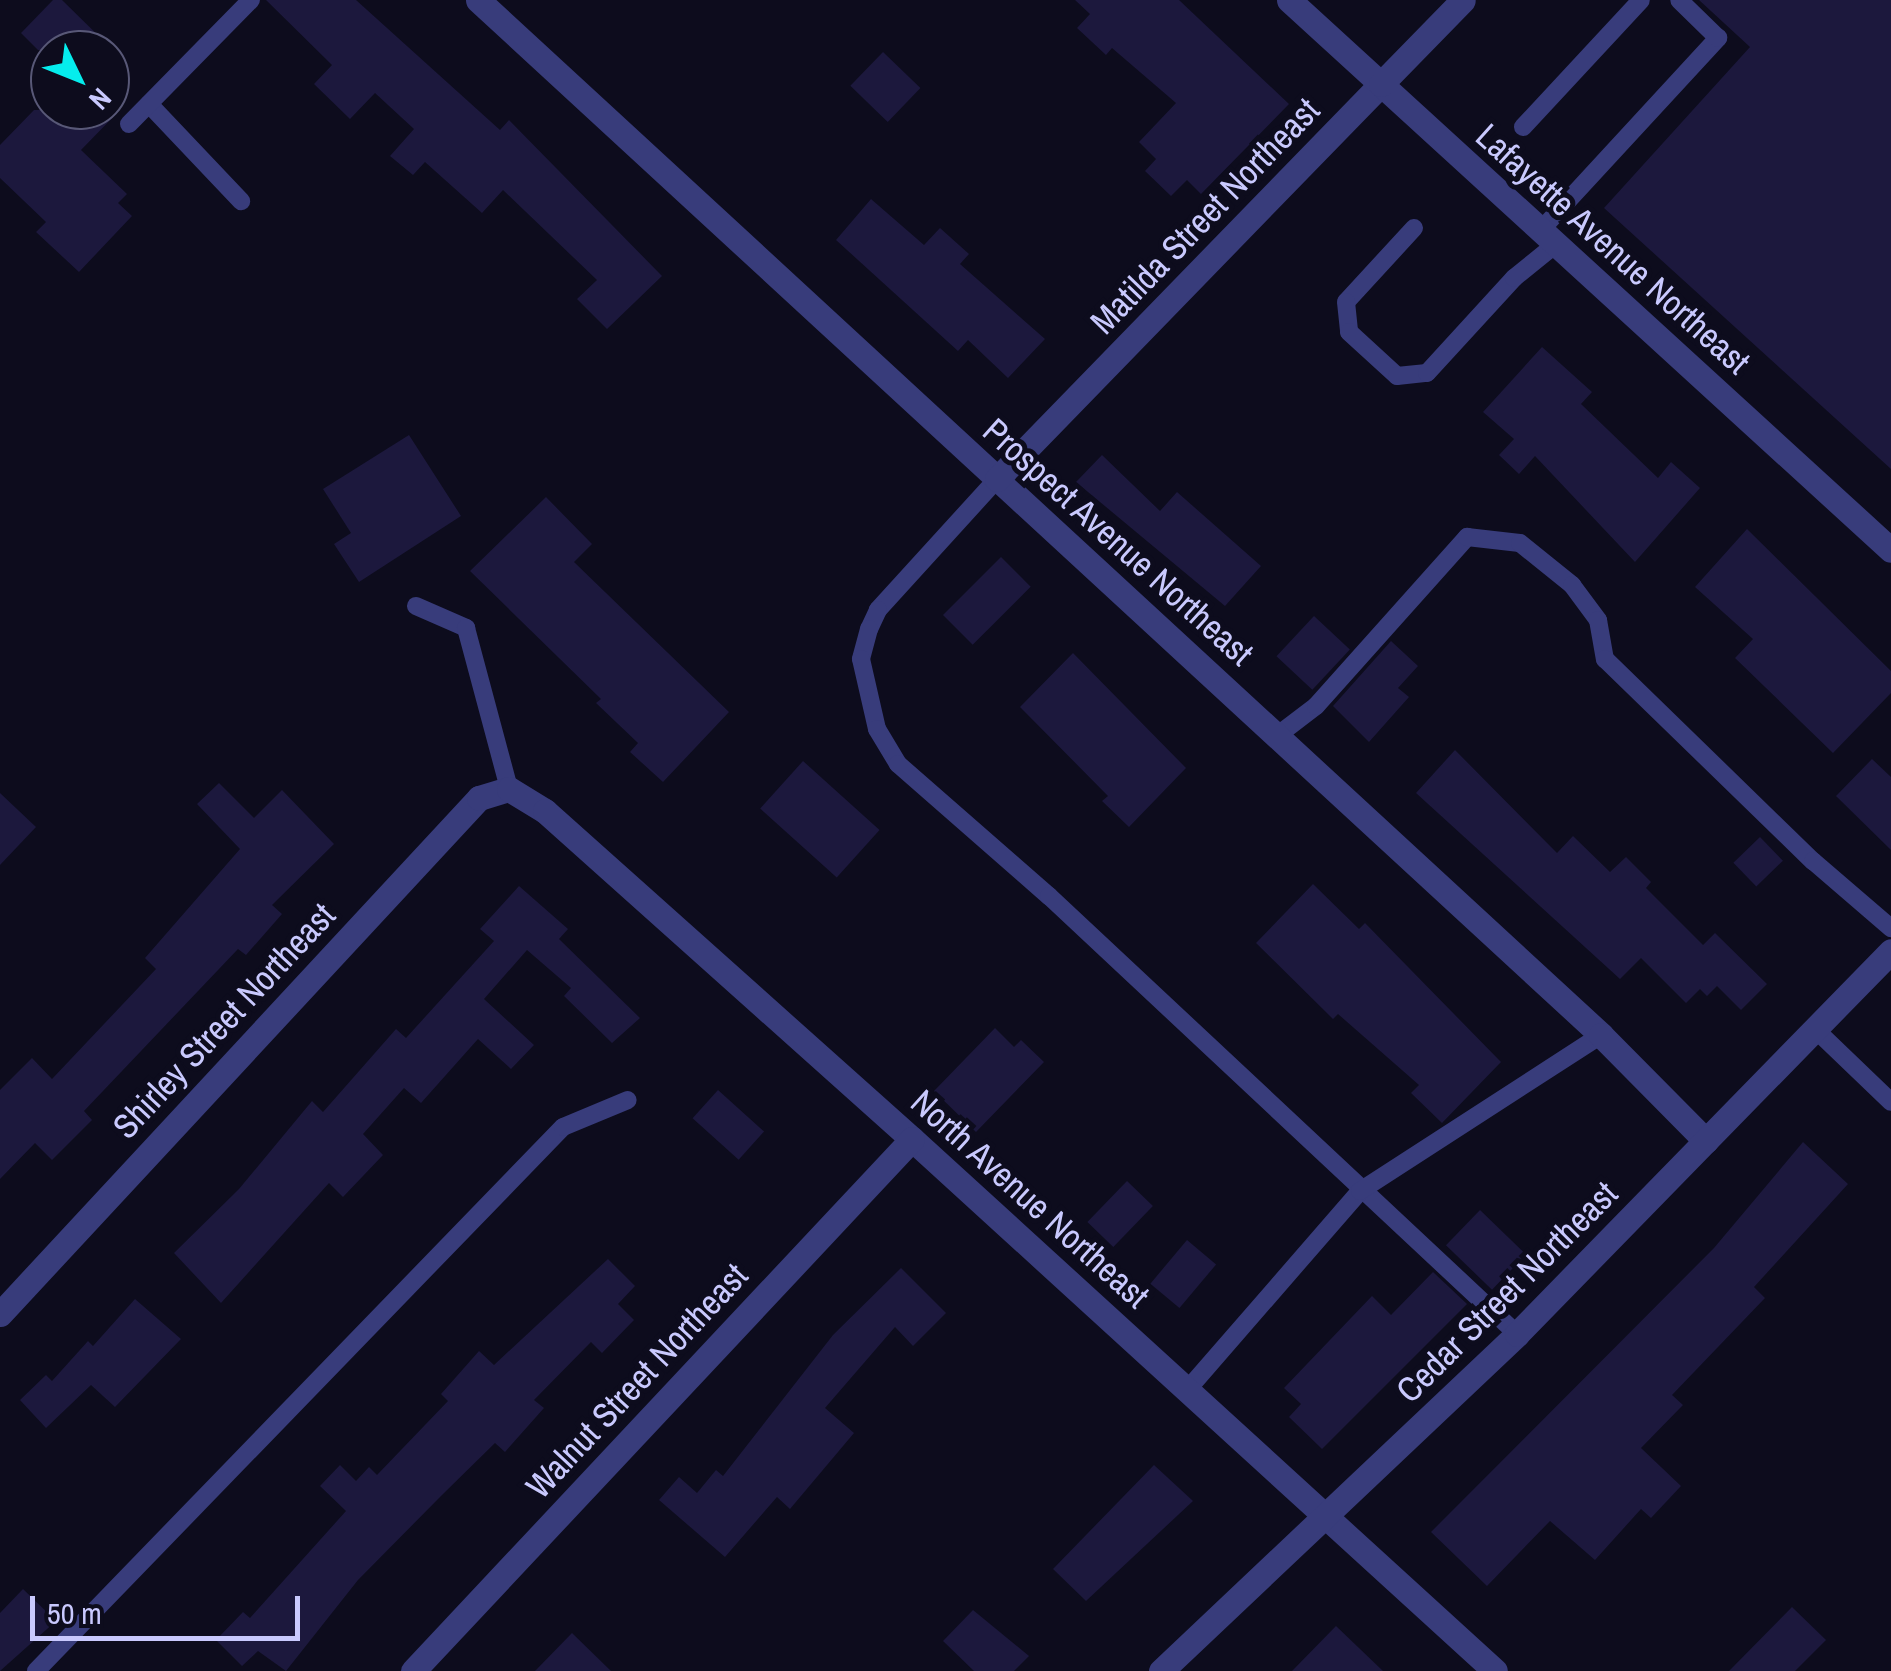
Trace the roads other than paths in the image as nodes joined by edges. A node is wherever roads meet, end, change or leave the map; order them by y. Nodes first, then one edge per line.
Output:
1 (251, 0) edge
2 (478, 0) edge
3 (1289, 0) edge
4 (1462, 0) edge
5 (1641, 0) edge
6 (1679, 0) edge
7 (1381, 84) junction
8 (149, 104) junction
9 (130, 123) edge
10 (1523, 126) dead end
11 (241, 201) dead end
12 (1414, 228) dead end
13 (1548, 238) junction
14 (996, 480) junction
15 (1891, 550) edge
16 (416, 606) dead end
17 (1278, 735) junction
18 (509, 789) junction
19 (1891, 928) edge
20 (1891, 951) edge
21 (1815, 1029) junction
22 (1600, 1035) junction
23 (628, 1100) dead end
24 (1891, 1102) edge
25 (912, 1139) junction
26 (1706, 1141) junction
27 (1360, 1191) junction
28 (0, 1314) edge
29 (1517, 1334) junction
30 (1188, 1389) junction
31 (1328, 1515) junction
32 (36, 1671) edge
33 (413, 1671) edge
34 (1161, 1671) edge
35 (1495, 1671) edge

1 - 8 lane
2 - 14 street, Prospect Avenue Northeast
3 - 7 street, Lafayette Avenue Northeast
4 - 7 street, Matilda Street Northeast
5 - 10 lane
6 - 13 lane
7 - 13 street, Lafayette Avenue Northeast
7 - 14 street, Matilda Street Northeast
8 - 9 lane
8 - 11 lane
12 - 13 lane
13 - 15 street, Lafayette Avenue Northeast
14 - 17 street, Prospect Avenue Northeast
14 - 27 lane
16 - 18 lane
17 - 19 lane
17 - 22 street, Prospect Avenue Northeast
18 - 25 street, North Avenue Northeast
18 - 28 street, Shirley Street Northeast
20 - 21 street, Cedar Street Northeast
21 - 24 lane
21 - 26 street, Cedar Street Northeast
22 - 26 street, Prospect Avenue Northeast
22 - 27 lane
23 - 32 lane
25 - 30 street, North Avenue Northeast
25 - 33 street, Walnut Street Northeast
26 - 29 street, Cedar Street Northeast
27 - 29 lane
27 - 30 lane
29 - 31 street, Cedar Street Northeast
30 - 31 street, North Avenue Northeast
31 - 34 street, Cedar Street Northeast
31 - 35 street, North Avenue Northeast

